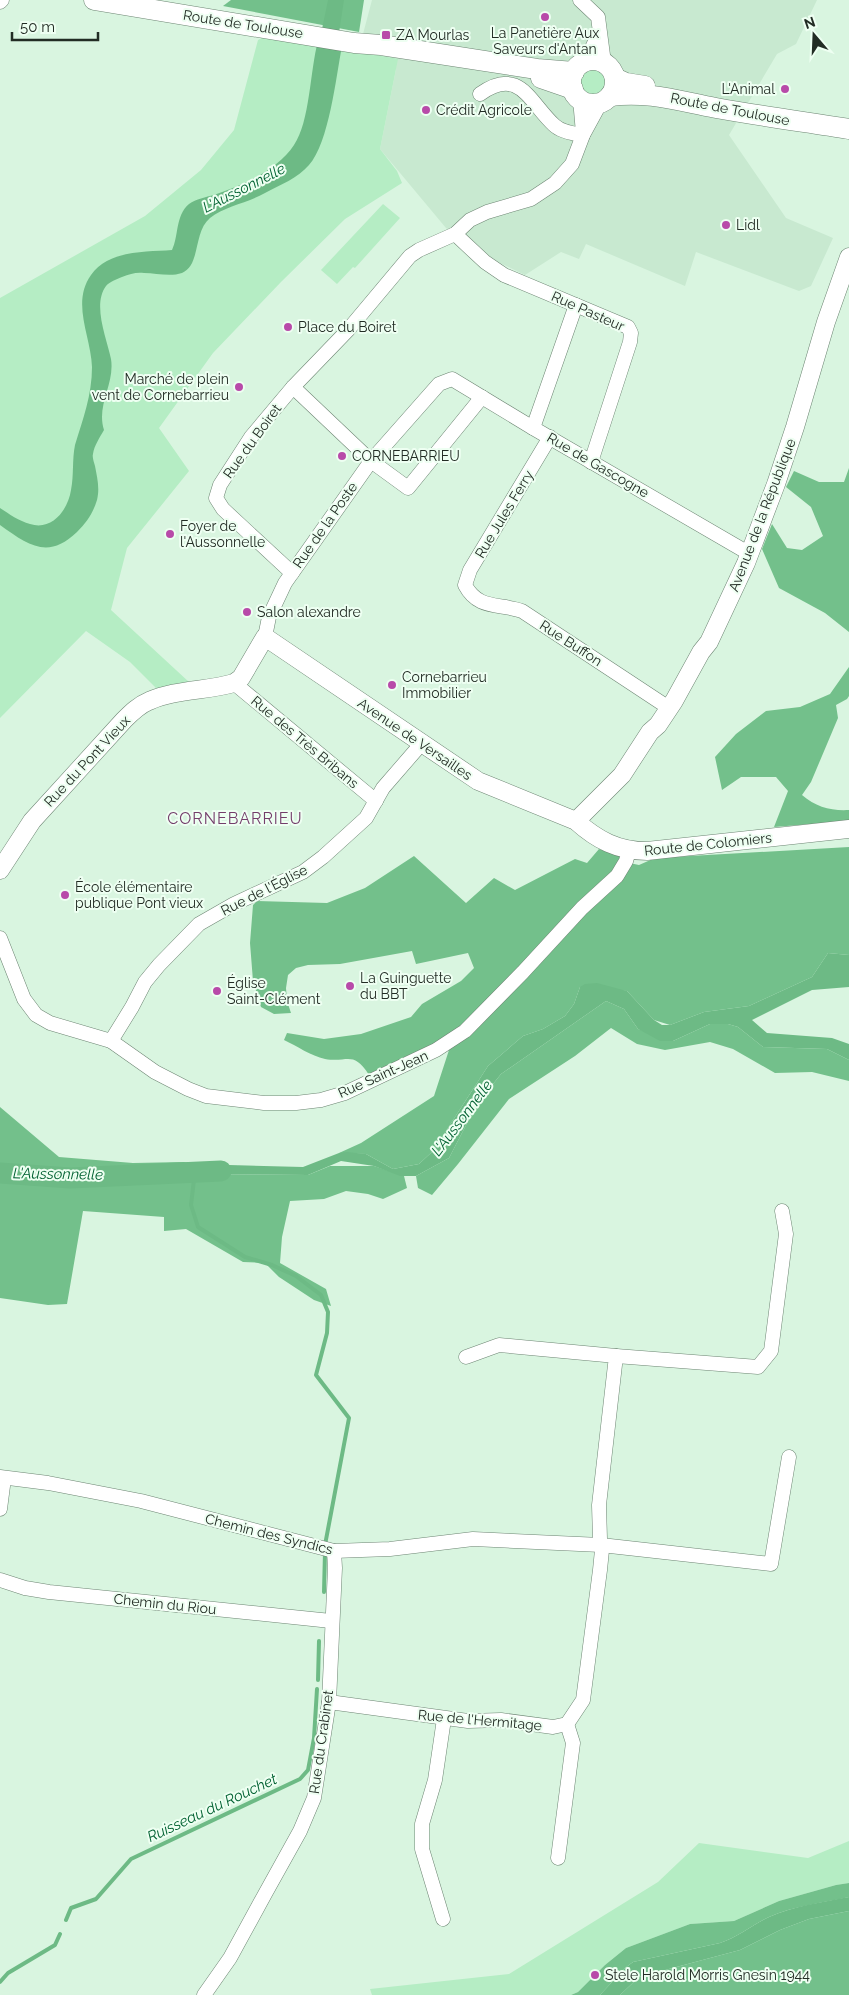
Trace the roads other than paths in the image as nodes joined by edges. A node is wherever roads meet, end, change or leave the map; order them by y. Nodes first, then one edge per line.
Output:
1 (94, 0) edge
2 (580, 0) edge
3 (593, 83) junction
4 (480, 94) dead end
5 (849, 121) edge
6 (849, 129) edge
7 (583, 135) junction
8 (455, 234) junction
9 (849, 257) edge
10 (576, 305) junction
11 (445, 380) joint
12 (293, 387) junction
13 (482, 397) junction
14 (533, 428) junction
15 (550, 437) junction
16 (371, 461) junction
17 (591, 462) junction
18 (750, 554) junction
19 (292, 573) junction
20 (468, 591) joint
21 (265, 637) junction
22 (234, 683) junction
23 (669, 708) junction
24 (422, 743) junction
25 (376, 801) junction
26 (576, 821) junction
27 (849, 829) edge
28 (629, 851) junction
29 (0, 870) edge
30 (0, 938) edge
31 (110, 1041) junction
32 (782, 1211) dead end
33 (616, 1356) junction
34 (466, 1357) dead end
35 (788, 1457) dead end
36 (2, 1478) edge
37 (0, 1508) edge
38 (601, 1544) junction
39 (328, 1550) junction
40 (0, 1580) edge
41 (331, 1621) junction
42 (328, 1702) junction
43 (444, 1719) junction
44 (567, 1724) junction
45 (558, 1858) dead end
46 (444, 1918) dead end
47 (204, 1995) edge

1 - 3 main road, Route de Toulouse
2 - 3 street
3 - 5 main road, Route de Toulouse
3 - 6 main road, Route de Toulouse
3 - 7 street
3 - 7 street
4 - 7 street
7 - 8 street
8 - 10 street, Rue Pasteur
8 - 12 street
9 - 18 street, Avenue de la République
10 - 14 street
10 - 17 street, Rue Pasteur
11 - 13 street, Rue de Gascogne
11 - 16 street, Rue de la Poste
12 - 16 street
12 - 19 street, Rue du Boiret
13 - 14 street, Rue de Gascogne
13 - 16 street
14 - 15 street, Rue de Gascogne
15 - 17 street, Rue de Gascogne
15 - 20 street, Rue Jules Ferry
16 - 19 street, Rue de la Poste
17 - 18 street, Rue de Gascogne
18 - 23 street, Avenue de la République
19 - 21 street, Rue de la Poste
20 - 23 street, Rue Buffon
21 - 22 street
21 - 24 street, Avenue de Versailles
22 - 25 street, Rue des Très Bribans
22 - 29 street, Rue du Pont Vieux
23 - 26 street, Avenue de la République
24 - 25 street, Rue de l'Église
24 - 26 street, Avenue de Versailles
25 - 31 street, Rue de l'Église
26 - 28 street, Route de Colomiers
27 - 28 street, Route de Colomiers
28 - 31 street, Rue Saint-Jean
30 - 31 street, Rue Saint-Jean
32 - 33 street
33 - 34 street
33 - 38 street
35 - 38 street, Chemin des Syndics
36 - 37 street
36 - 39 street, Chemin des Syndics
38 - 39 street, Chemin des Syndics
38 - 44 street
39 - 41 street, Rue du Crabinet
40 - 41 street, Chemin du Riou
41 - 42 street, Rue du Crabinet
42 - 43 street, Rue de l'Hermitage
42 - 47 street, Rue du Crabinet
43 - 44 street, Rue de l'Hermitage
43 - 46 street
44 - 45 street

